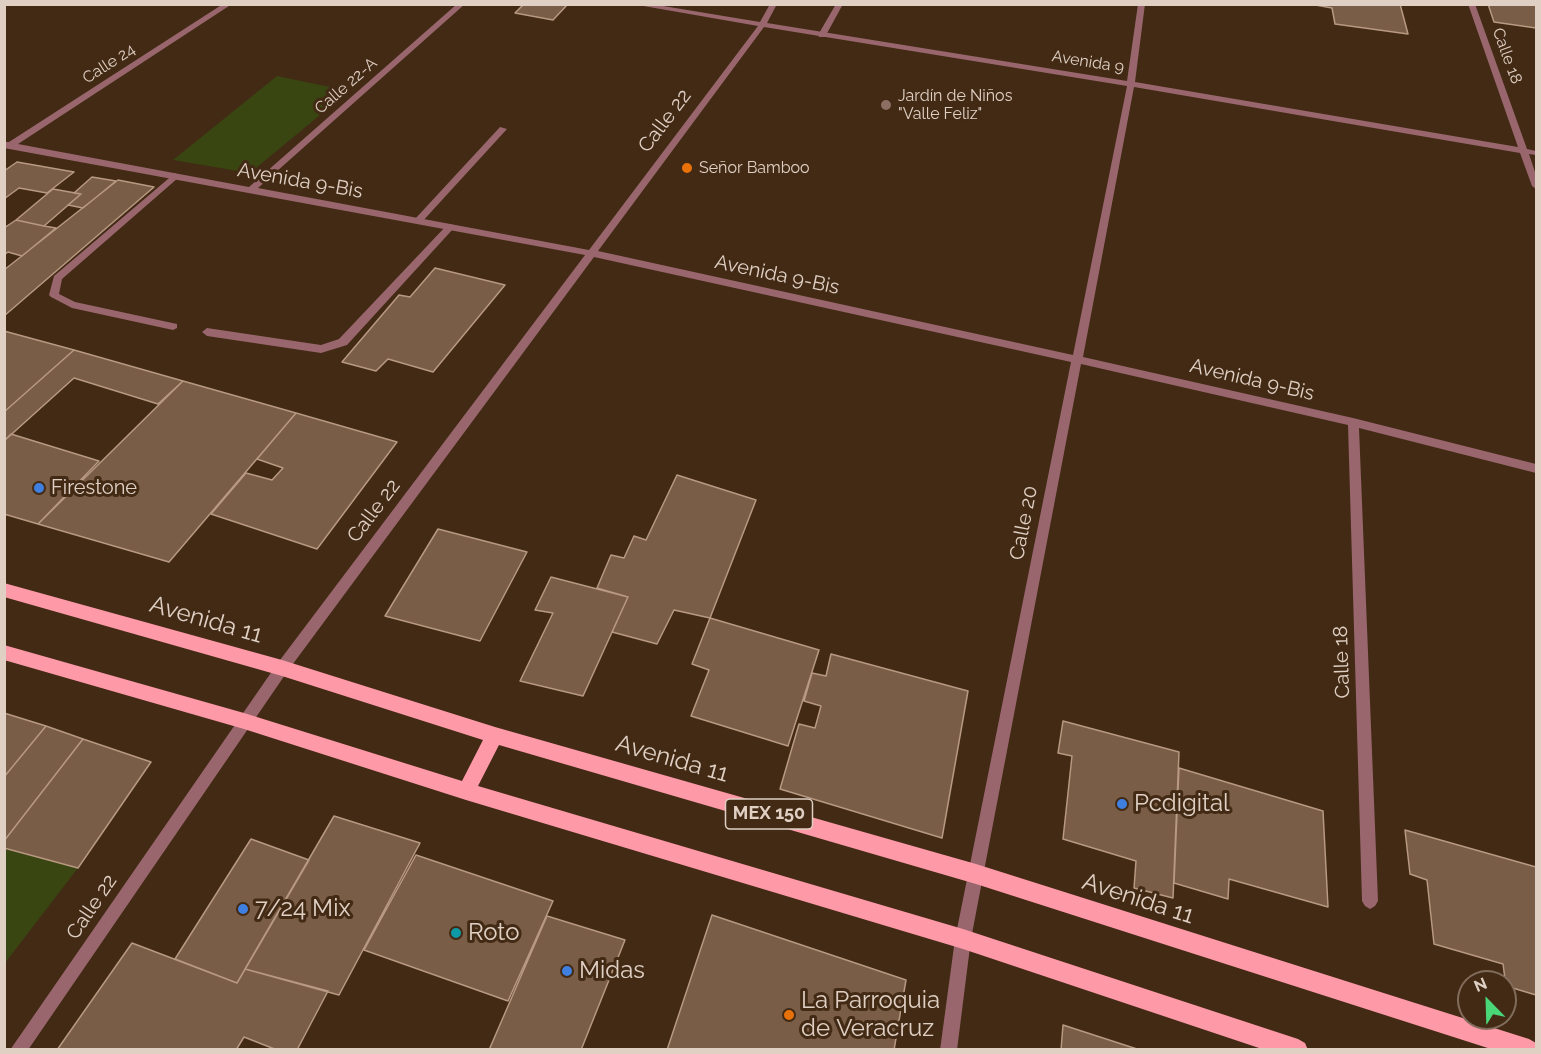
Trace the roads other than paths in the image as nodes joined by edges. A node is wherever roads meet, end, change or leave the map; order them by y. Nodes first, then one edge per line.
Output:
1 (230, 4) edge
2 (462, 4) edge
3 (635, 4) edge
4 (774, 4) edge
5 (840, 4) edge
6 (1142, 4) edge
7 (1471, 4) edge
8 (762, 25) junction
9 (822, 35) junction
10 (1131, 84) junction
11 (503, 129) dead end
12 (7, 146) edge
13 (1524, 151) junction
14 (1536, 153) edge
15 (175, 176) junction
16 (1536, 186) edge
17 (250, 190) junction
18 (418, 220) junction
19 (450, 227) junction
20 (591, 253) junction
21 (173, 326) dead end
22 (207, 332) dead end
23 (1076, 359) junction
24 (1353, 422) junction
25 (1536, 468) edge
26 (4, 590) edge
27 (4, 652) edge
28 (282, 668) junction
29 (244, 721) junction
30 (495, 735) junction
31 (466, 791) junction
32 (976, 874) junction
33 (1370, 901) dead end
34 (963, 939) junction
35 (18, 1050) edge
36 (948, 1050) edge
37 (1298, 1050) edge
38 (1529, 1050) edge

1 - 12 street, Calle 24
2 - 17 street, Calle 22-A
3 - 8 street, Avenida 9
4 - 8 street, Calle 22
5 - 9 street
6 - 10 street, Calle 20
7 - 13 street, Calle 18
8 - 9 street, Avenida 9
8 - 20 street, Calle 22
9 - 10 street, Avenida 9
10 - 13 street, Avenida 9
10 - 23 street, Calle 20
11 - 18 street
12 - 15 street, Avenida 9-Bis
13 - 14 street, Avenida 9
13 - 16 street, Calle 18
15 - 17 street, Avenida 9-Bis
15 - 21 street
17 - 18 street, Avenida 9-Bis
18 - 19 street, Avenida 9-Bis
19 - 20 street, Avenida 9-Bis
19 - 22 street
20 - 23 street, Avenida 9-Bis
20 - 28 street, Calle 22
23 - 24 street, Avenida 9-Bis
23 - 32 street, Calle 20
24 - 25 street, Avenida 9-Bis
24 - 33 street, Calle 18
26 - 28 main road, Avenida 11 / MEX 150
27 - 29 main road
28 - 29 street, Calle 22
28 - 30 main road, Avenida 11 / MEX 150
29 - 31 main road
29 - 35 street, Calle 22
30 - 31 main road
30 - 32 main road, Avenida 11 / MEX 150
31 - 34 main road
32 - 34 street, Calle 20
32 - 38 main road, Avenida 11 / MEX 150
34 - 36 street, Calle 20
34 - 37 main road

